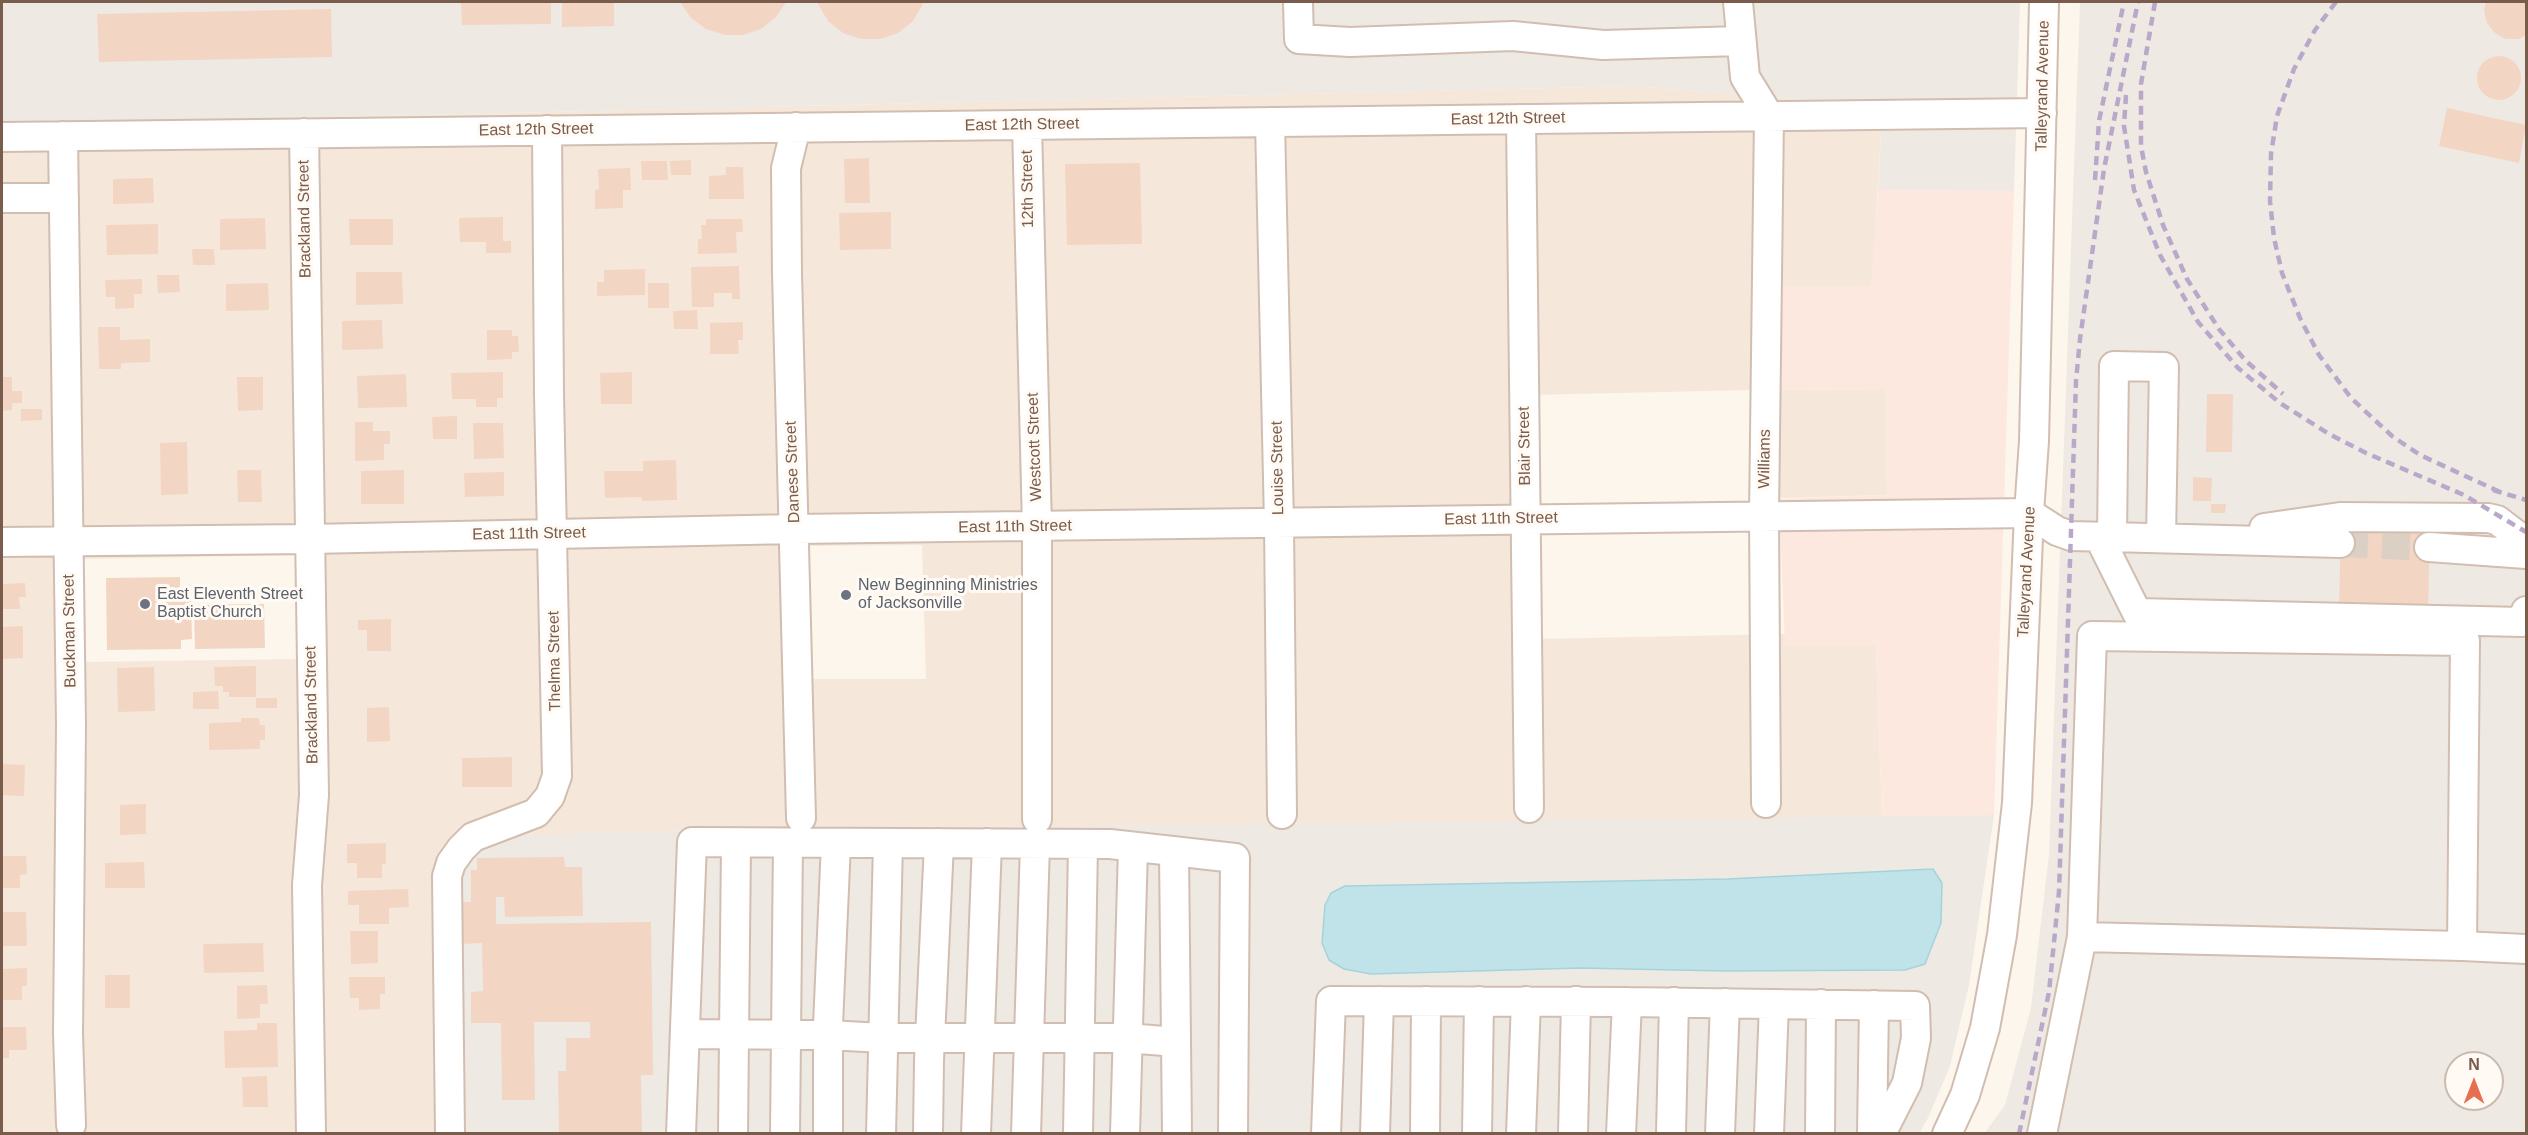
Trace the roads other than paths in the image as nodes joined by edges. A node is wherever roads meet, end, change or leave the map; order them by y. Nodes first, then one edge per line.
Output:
1 (1298, 2) edge
2 (1738, 2) edge
3 (2044, 2) edge
4 (1741, 41) junction
5 (2042, 113) junction
6 (1768, 116) junction
7 (1521, 119) junction
8 (1270, 122) junction
9 (1027, 124) junction
10 (796, 127) junction
11 (547, 130) junction
12 (304, 133) junction
13 (2, 136) edge
14 (63, 136) junction
15 (2, 198) edge
16 (64, 198) junction
17 (1029, 254) joint
18 (2029, 513) junction
19 (1764, 516) junction
20 (1526, 519) junction
21 (1279, 523) junction
22 (1037, 527) junction
23 (795, 529) junction
24 (553, 533) junction
25 (2106, 537) junction
26 (2161, 538) junction
27 (310, 539) junction
28 (2227, 539) junction
29 (2, 542) edge
30 (69, 542) junction
31 (2526, 542) edge
32 (2340, 543) tunnel mouth
33 (2429, 547) tunnel mouth
34 (2526, 554) edge
35 (2526, 611) edge
36 (1766, 803) dead end
37 (1529, 808) dead end
38 (1282, 814) dead end
39 (794, 830) junction
40 (1036, 831) junction
41 (736, 843) junction
42 (836, 843) junction
43 (888, 843) junction
44 (939, 843) junction
45 (987, 843) junction
46 (1083, 844) junction
47 (1133, 847) junction
48 (1174, 852) junction
49 (2082, 937) junction
50 (2462, 946) junction
51 (2526, 949) edge
52 (1379, 1001) junction
53 (1426, 1001) junction
54 (1479, 1001) junction
55 (1526, 1001) junction
56 (1576, 1001) junction
57 (1627, 1002) junction
58 (1674, 1002) junction
59 (1725, 1003) junction
60 (1774, 1004) junction
61 (1821, 1004) junction
62 (1874, 1005) junction
63 (685, 1034) junction
64 (735, 1034) junction
65 (785, 1034) junction
66 (828, 1035) junction
67 (930, 1036) junction
68 (978, 1036) junction
69 (883, 1038) junction
70 (1127, 1038) junction
71 (1079, 1039) junction
72 (1028, 1040) junction
73 (1176, 1042) junction
74 (71, 1125) dead end
75 (311, 1134) edge
76 (450, 1134) edge
77 (681, 1134) edge
78 (733, 1134) edge
79 (784, 1134) edge
80 (828, 1134) edge
81 (881, 1134) edge
82 (928, 1134) edge
83 (976, 1134) edge
84 (1026, 1134) edge
85 (1078, 1134) edge
86 (1125, 1134) edge
87 (1176, 1134) edge
88 (1233, 1134) edge
89 (1326, 1134) edge
90 (1376, 1134) edge
91 (1425, 1134) edge
92 (1477, 1134) edge
93 (1521, 1134) edge
94 (1573, 1134) edge
95 (1622, 1134) edge
96 (1671, 1134) edge
97 (1720, 1134) edge
98 (1769, 1134) edge
99 (1820, 1134) edge
100 (1872, 1134) edge
101 (1881, 1134) edge
102 (1947, 1134) edge
103 (2042, 1134) edge

1 - 4 street
2 - 4 street
3 - 5 street, Talleyrand Avenue
4 - 6 street
5 - 6 street, East 12th Street
5 - 18 street, Talleyrand Avenue
6 - 7 street, East 12th Street
6 - 19 street, Williams
7 - 8 street, East 12th Street
7 - 20 street, Blair Street
8 - 9 street, East 12th Street
8 - 21 street, Louise Street
9 - 10 street, East 12th Street
9 - 17 street, 12th Street
10 - 11 street, East 12th Street
10 - 23 street, Danese Street
11 - 12 street, East 12th Street
11 - 24 street, Thelma Street
12 - 14 street, East 12th Street
12 - 27 street, Brackland Street
13 - 14 street, East 12th Street
14 - 16 street, Buckman Street
15 - 16 street
16 - 30 street, Buckman Street
17 - 22 street, Westcott Street
18 - 19 street, East 11th Street
18 - 25 street
18 - 102 street, Talleyrand Avenue
19 - 20 street, East 11th Street
19 - 36 street, Williams
20 - 21 street, East 11th Street
20 - 37 street, Blair Street
21 - 22 street, East 11th Street
21 - 38 street, Louise Street
22 - 23 street, East 11th Street
22 - 40 street, Westcott Street
23 - 24 street, East 11th Street
23 - 39 street, Danese Street
24 - 27 street, East 11th Street
24 - 76 street, Thelma Street
25 - 26 street
25 - 26 street
25 - 35 street
26 - 28 street
27 - 30 street, East 11th Street
27 - 75 street, Brackland Street
28 - 31 street
28 - 32 street
29 - 30 street, East 11th Street
30 - 74 street, Buckman Street
33 - 34 street
39 - 41 street
39 - 42 street
39 - 65 street, Danese Street
40 - 45 street
40 - 46 street
40 - 72 street, Westcott Street
41 - 63 street
41 - 64 street
42 - 43 street
42 - 66 street
43 - 44 street
43 - 69 street
44 - 45 street
44 - 67 street
45 - 68 street
46 - 47 street
46 - 71 street
47 - 48 street
47 - 70 street
48 - 73 street
48 - 88 street
49 - 50 street
49 - 50 street
49 - 103 street
50 - 51 street
52 - 53 street
52 - 89 street
52 - 90 street
53 - 54 street
53 - 91 street
54 - 55 street
54 - 92 street
55 - 56 street
55 - 93 street
56 - 57 street
56 - 94 street
57 - 58 street
57 - 95 street
58 - 59 street
58 - 96 street
59 - 60 street
59 - 97 street
60 - 61 street
60 - 98 street
61 - 62 street
61 - 99 street
62 - 100 street
62 - 101 street
63 - 64 street
63 - 77 street
64 - 65 street
64 - 78 street
65 - 66 street
65 - 79 street, Danese Street
66 - 69 street
66 - 80 street
67 - 68 street
67 - 69 street
67 - 82 street
68 - 72 street
68 - 83 street
69 - 81 street
70 - 71 street
70 - 73 street
70 - 86 street
71 - 72 street
71 - 85 street
72 - 84 street, Westcott Street
73 - 87 street

